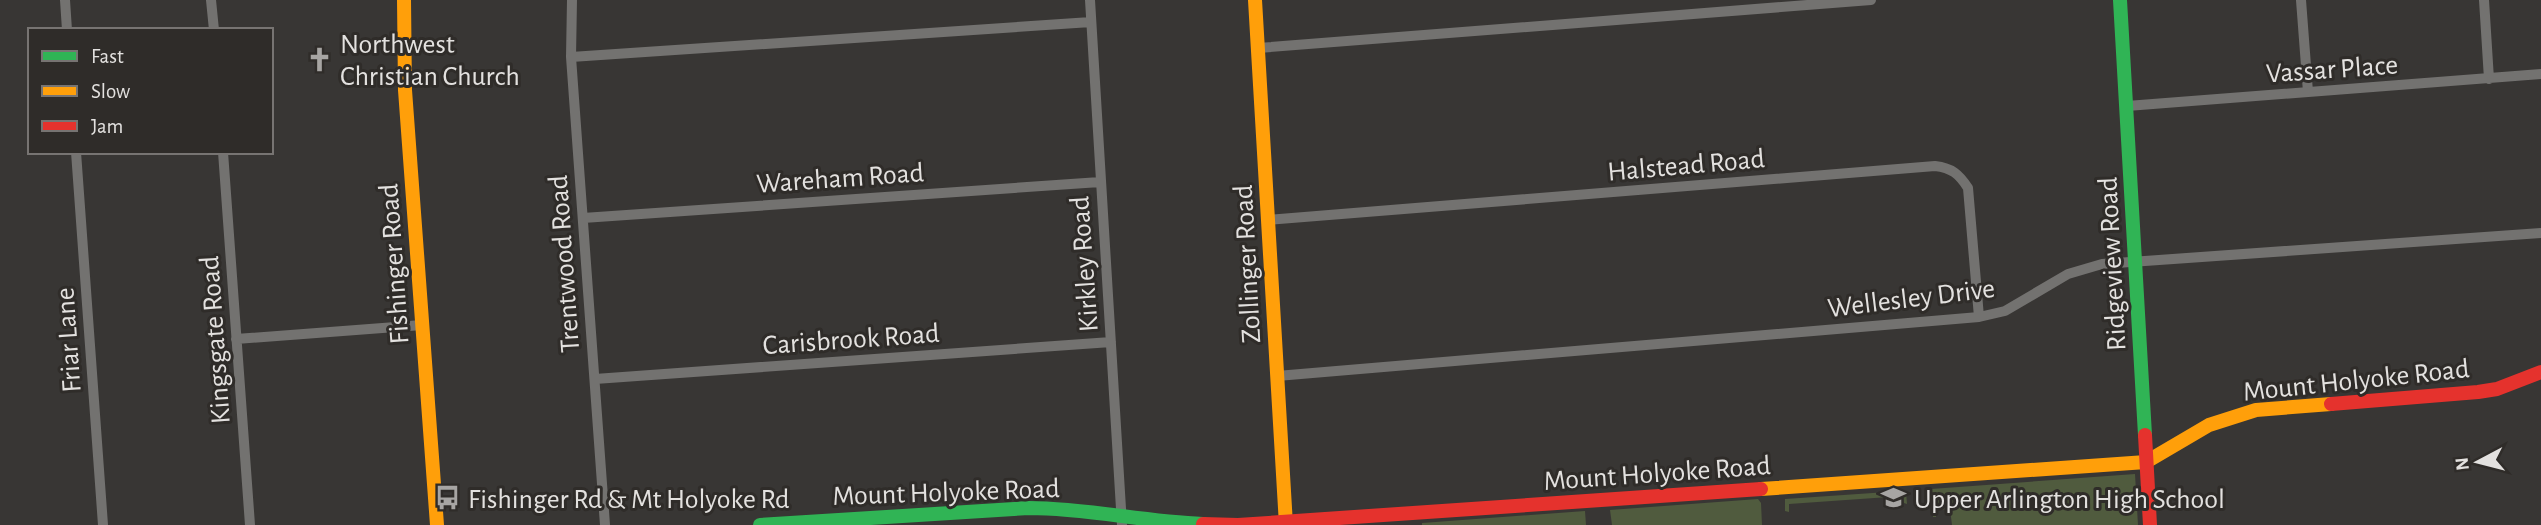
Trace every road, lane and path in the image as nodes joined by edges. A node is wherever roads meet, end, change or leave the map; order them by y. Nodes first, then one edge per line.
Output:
1 (65, 0) edge
2 (211, 0) edge
3 (404, 0) edge
4 (572, 0) edge
5 (1090, 0) edge
6 (1255, 0) edge
7 (1871, 0) edge
8 (2120, 0) edge
9 (2301, 0) edge
10 (2484, 0) edge
11 (1091, 22) junction
12 (67, 28) edge
13 (214, 28) edge
14 (1258, 48) junction
15 (571, 57) junction
16 (2541, 74) edge
17 (2489, 79) junction
18 (2308, 92) junction
19 (2126, 106) junction
20 (76, 154) edge
21 (223, 154) edge
22 (1100, 182) junction
23 (583, 218) junction
24 (1268, 220) junction
25 (2541, 233) edge
26 (2135, 262) junction
27 (1979, 317) junction
28 (422, 325) junction
29 (236, 339) junction
30 (1111, 342) junction
31 (2541, 372) edge
32 (1277, 376) junction
33 (595, 379) junction
34 (2146, 462) junction
35 (1121, 520) edge
36 (1286, 523) edge
37 (103, 525) edge
38 (250, 525) edge
39 (437, 525) edge
40 (606, 525) edge
41 (760, 525) edge
42 (2150, 525) edge

1 - 12 street
2 - 13 street
3 - 28 street, Fishinger Road
4 - 15 street, Trentwood Road
5 - 11 street, Kirkley Road
6 - 14 street, Zollinger Road
7 - 14 street
8 - 19 street, Ridgeview Road
9 - 18 street
10 - 17 street
11 - 15 street
11 - 22 street, Kirkley Road
14 - 24 street, Zollinger Road
15 - 23 street, Trentwood Road
16 - 17 street, Vassar Place
17 - 18 street, Vassar Place
18 - 19 street, Vassar Place
19 - 26 street, Ridgeview Road
20 - 37 street, Friar Lane
21 - 29 street, Kingsgate Road
22 - 23 street, Wareham Road
22 - 30 street, Kirkley Road
23 - 33 street, Trentwood Road
24 - 27 street, Halstead Road
24 - 32 street, Zollinger Road
25 - 26 street, Wellesley Drive
26 - 27 street, Wellesley Drive
26 - 34 street, Ridgeview Road
27 - 32 street, Wellesley Drive
28 - 29 street
28 - 39 street, Fishinger Road
29 - 38 street, Kingsgate Road
30 - 33 street, Carisbrook Road
30 - 35 street, Kirkley Road
31 - 34 street, Mount Holyoke Road
32 - 36 street, Zollinger Road
33 - 40 street, Trentwood Road
34 - 36 street, Mount Holyoke Road
34 - 42 street, Ridgeview Road
35 - 36 street, Mount Holyoke Road
35 - 41 street, Mount Holyoke Road

